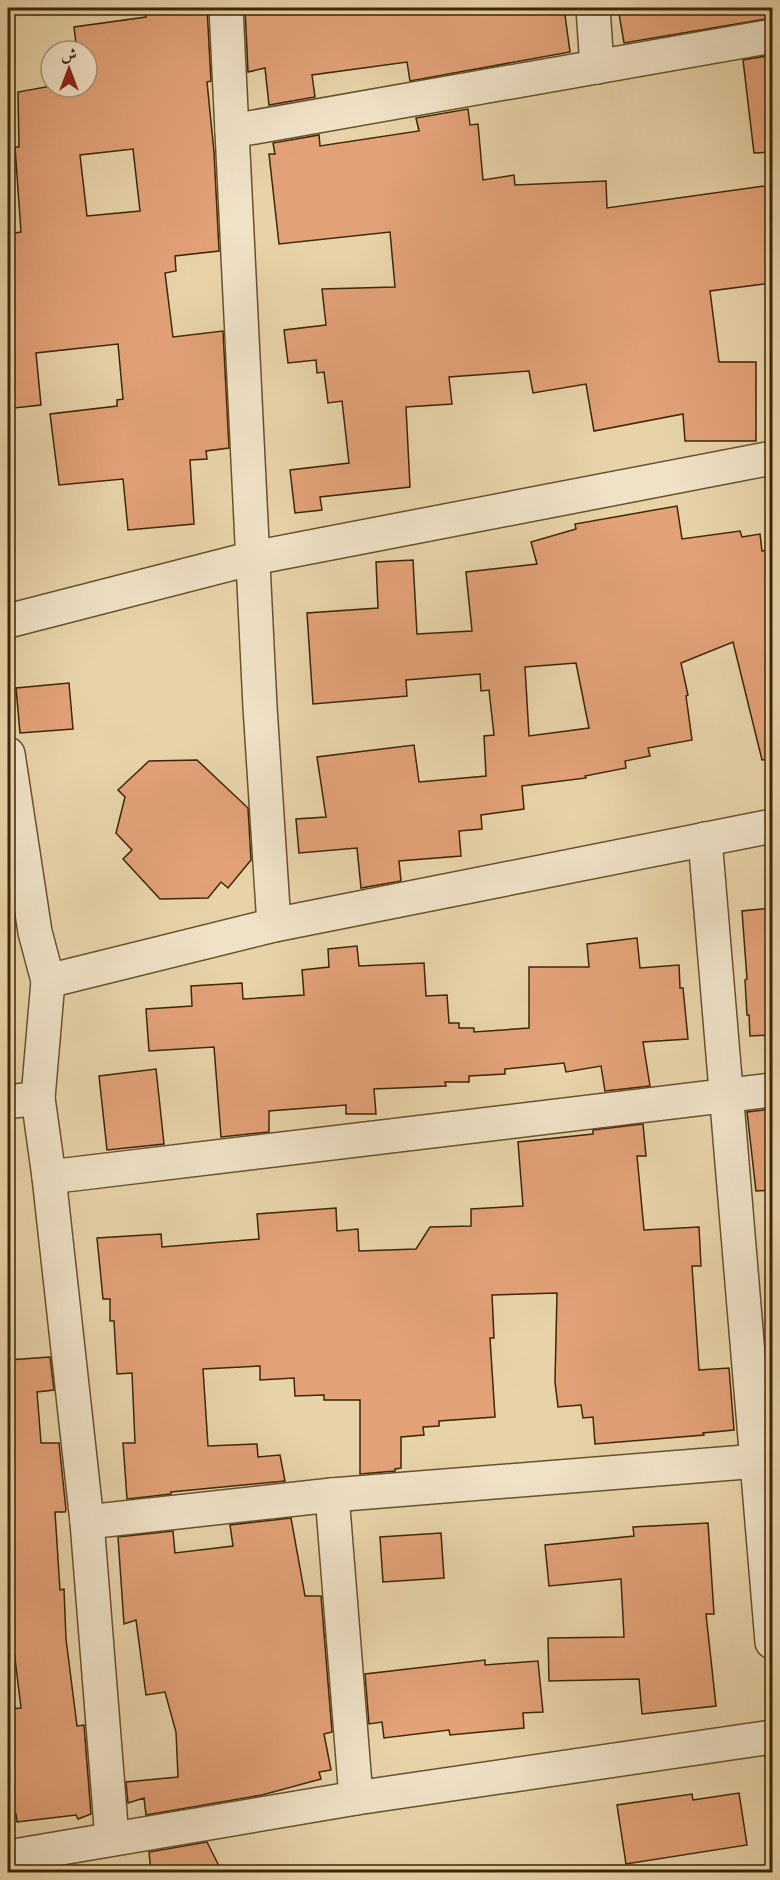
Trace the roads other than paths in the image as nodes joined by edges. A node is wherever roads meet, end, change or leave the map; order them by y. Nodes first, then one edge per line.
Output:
1 (226, 8) edge
2 (593, 8) edge
3 (772, 36) edge
4 (597, 66) junction
5 (232, 132) junction
6 (772, 458) edge
7 (253, 558) junction
8 (8, 621) edge
9 (8, 754) edge
10 (772, 826) edge
11 (705, 839) junction
12 (274, 925) junction
13 (21, 933) edge
14 (48, 981) junction
15 (772, 1090) edge
16 (727, 1097) junction
17 (23, 1100) edge
18 (49, 1177) junction
19 (762, 1441) edge
20 (332, 1495) junction
21 (87, 1522) junction
22 (772, 1641) edge
23 (772, 1737) edge
24 (356, 1798) junction
25 (112, 1839) junction
26 (8, 1857) edge

1 - 5 street
2 - 4 street
3 - 4 street
4 - 5 street
5 - 7 street
6 - 7 street
7 - 8 street
7 - 12 street
9 - 13 street
10 - 11 street
11 - 12 street
11 - 16 street
12 - 14 street
13 - 14 street
14 - 17 street
15 - 16 street
16 - 18 street
16 - 19 street
17 - 18 street
18 - 21 street
19 - 20 street
19 - 22 street
20 - 21 street
20 - 24 street
21 - 25 street
23 - 24 street
24 - 25 street
25 - 26 street

